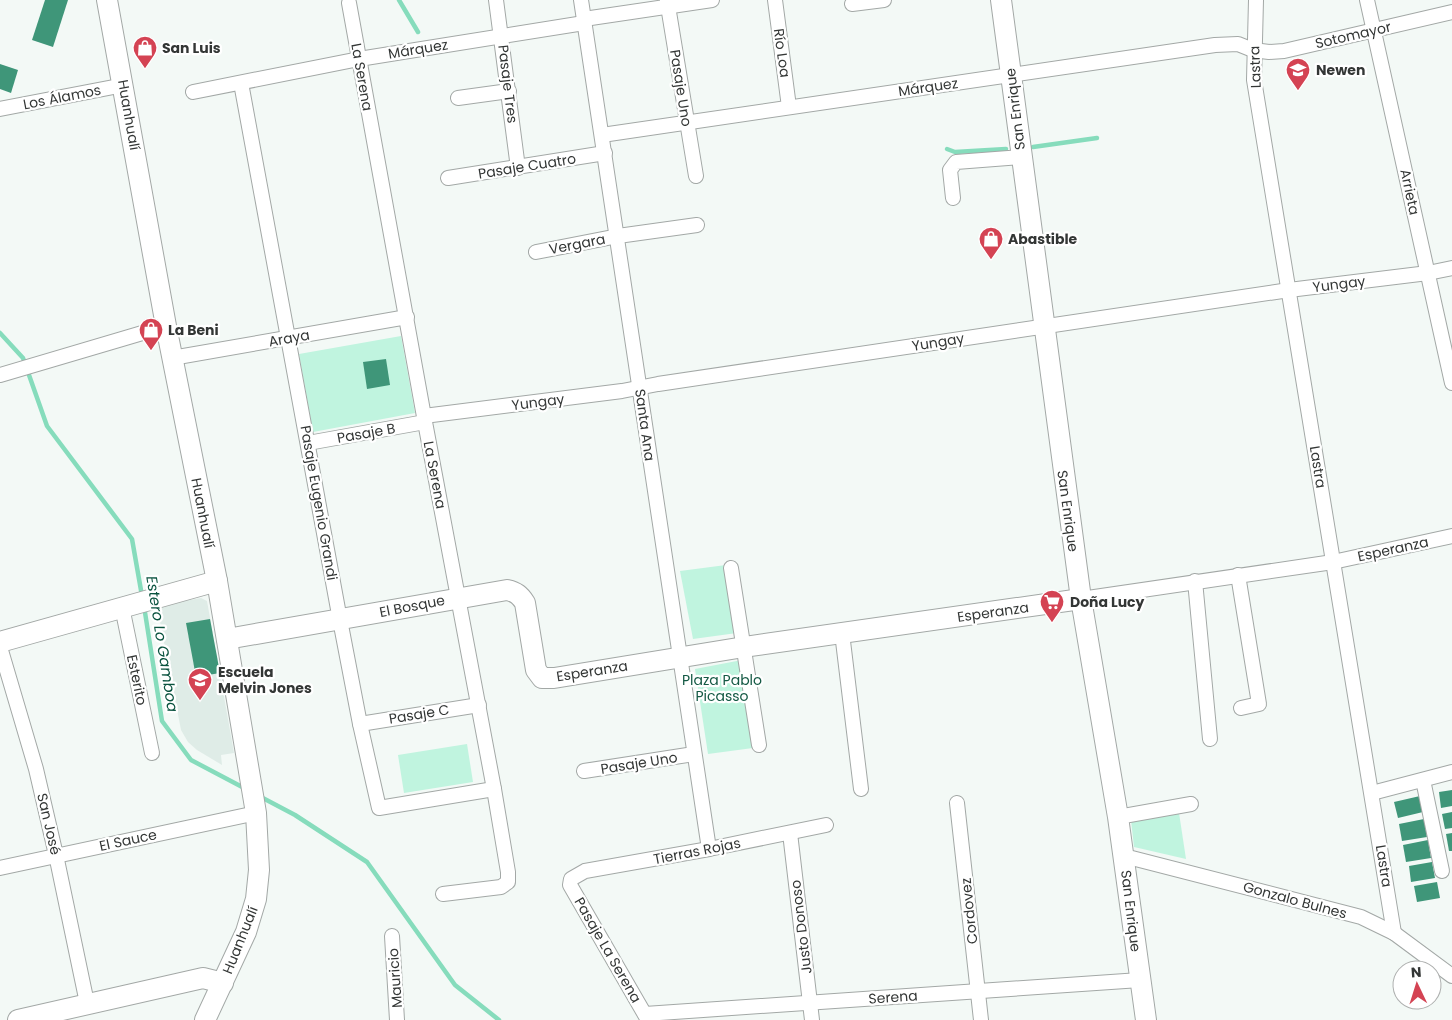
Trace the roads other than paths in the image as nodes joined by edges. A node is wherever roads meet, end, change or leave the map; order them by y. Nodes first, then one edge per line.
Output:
1 (108, 0) edge
2 (496, 0) edge
3 (581, 0) edge
4 (712, 0) edge
5 (775, 0) edge
6 (884, 0) edge
7 (1001, 0) edge
8 (1256, 0) edge
9 (1367, 0) edge
10 (349, 3) dead end
11 (667, 3) edge
12 (852, 4) dead end
13 (1452, 12) edge
14 (584, 21) junction
15 (1374, 30) junction
16 (502, 36) junction
17 (1253, 50) junction
18 (359, 59) junction
19 (1012, 75) junction
20 (241, 83) junction
21 (124, 85) junction
22 (509, 90) junction
23 (193, 92) dead end
24 (458, 98) dead end
25 (789, 107) junction
26 (0, 109) edge
27 (686, 123) junction
28 (602, 135) junction
29 (605, 154) junction
30 (1021, 157) junction
31 (518, 168) junction
32 (696, 176) dead end
33 (448, 178) dead end
34 (953, 198) dead end
35 (697, 225) dead end
36 (618, 236) junction
37 (536, 252) dead end
38 (1452, 268) edge
39 (1428, 273) junction
40 (1288, 290) junction
41 (407, 316) junction
42 (166, 326) junction
43 (1045, 326) junction
44 (288, 338) junction
45 (172, 358) junction
46 (2, 374) edge
47 (1452, 383) edge
48 (640, 388) junction
49 (425, 419) junction
50 (308, 443) junction
51 (1452, 536) edge
52 (1334, 562) junction
53 (732, 568) dead end
54 (1238, 575) junction
55 (217, 581) junction
56 (1195, 581) junction
57 (458, 598) junction
58 (1081, 599) junction
59 (125, 606) junction
60 (340, 620) junction
61 (842, 633) junction
62 (226, 639) junction
63 (0, 642) edge
64 (0, 647) edge
65 (744, 647) junction
66 (679, 658) junction
67 (536, 670) joint
68 (479, 704) junction
69 (1241, 708) dead end
70 (360, 724) junction
71 (1210, 739) dead end
72 (759, 745) dead end
73 (152, 753) dead end
74 (694, 754) junction
75 (584, 772) dead end
76 (1452, 772) edge
77 (1423, 780) junction
78 (861, 789) dead end
79 (494, 790) junction
80 (1372, 793) junction
81 (957, 803) dead end
82 (1191, 804) dead end
83 (255, 807) junction
84 (1118, 816) junction
85 (826, 825) dead end
86 (790, 833) junction
87 (709, 849) junction
88 (56, 855) junction
89 (1124, 856) junction
90 (0, 868) edge
91 (1442, 871) dead end
92 (571, 879) joint
93 (443, 894) dead end
94 (1394, 933) junction
95 (392, 936) dead end
96 (1452, 976) edge
97 (1140, 980) junction
98 (222, 983) junction
99 (978, 992) junction
100 (810, 1002) junction
101 (88, 1003) junction
102 (55, 1016) edge
103 (647, 1017) edge
104 (18, 1020) edge
105 (205, 1020) edge
106 (397, 1020) edge
107 (812, 1020) edge
108 (981, 1020) edge
109 (1146, 1020) edge

1 - 21 street, Huanhualí
2 - 16 street, Pasaje Tres
3 - 14 street, Santa Ana
4 - 11 street, Márquez
5 - 25 street, Río Loa
6 - 12 street
7 - 19 street, San Enrique
8 - 17 street, Lastra
9 - 15 street, Arrieta
10 - 18 street, La Serena
11 - 14 street, Márquez
11 - 27 street, Pasaje Uno
13 - 15 street, Sotomayor
14 - 16 street, Márquez
14 - 28 street, Santa Ana
15 - 17 street, Sotomayor
15 - 39 street, Arrieta
16 - 18 street, Márquez
16 - 22 street, Pasaje Tres
17 - 19 street, Márquez
17 - 40 street, Lastra
18 - 20 street, Márquez
18 - 41 street, La Serena
19 - 25 street, Márquez
19 - 30 street, San Enrique
20 - 23 street, Márquez
20 - 44 street, Pasaje Eugenio Grandi
21 - 26 street, Los Álamos
21 - 42 street, Huanhualí
22 - 24 street
22 - 31 street, Pasaje Tres
25 - 27 street, Márquez
27 - 28 street, Márquez
27 - 32 street, Pasaje Uno
28 - 29 street, Santa Ana
29 - 31 street, Pasaje Cuatro
29 - 36 street, Santa Ana
30 - 34 street
30 - 43 street, San Enrique
31 - 33 street, Pasaje Cuatro
35 - 36 street, Vergara
36 - 37 street, Vergara
36 - 48 street, Santa Ana
38 - 39 street, Yungay
39 - 40 street, Yungay
39 - 47 street, Arrieta
40 - 43 street, Yungay
40 - 52 street, Lastra
41 - 44 street, Araya
41 - 49 street, La Serena
42 - 45 street, Huanhualí
42 - 46 street
43 - 48 street, Yungay
43 - 58 street, San Enrique
44 - 45 street, Araya
44 - 50 street, Pasaje Eugenio Grandi
45 - 55 street, Huanhualí
48 - 49 street, Yungay
48 - 66 street, Santa Ana
49 - 50 street, Pasaje B
49 - 57 street, La Serena
50 - 60 street, Pasaje Eugenio Grandi
51 - 52 street, Esperanza
52 - 54 street, Esperanza
52 - 80 street, Lastra
53 - 65 street
54 - 56 street, Esperanza
54 - 69 street
55 - 59 street
55 - 62 street, Huanhualí
56 - 58 street, Esperanza
56 - 71 street
57 - 60 street, El Bosque
57 - 67 street, El Bosque
57 - 68 street, La Serena
58 - 61 street, Esperanza
58 - 84 street, San Enrique
59 - 63 street
59 - 73 street, Esterito
60 - 62 street, El Bosque
60 - 70 street, Pasaje Eugenio Grandi
61 - 65 street, Esperanza
61 - 78 street
62 - 83 street, Huanhualí
64 - 88 street, San José
65 - 66 street, Esperanza
65 - 72 street
66 - 67 street, Esperanza
66 - 74 street, Santa Ana
68 - 70 street, Pasaje C
68 - 79 street, La Serena
70 - 79 street, Pasaje Eugenio Grandi
74 - 75 street, Pasaje Uno
74 - 87 street, Santa Ana
76 - 77 street
77 - 80 street
77 - 91 street
79 - 93 street, La Serena
80 - 94 street, Lastra
81 - 99 street, Cordovez
82 - 84 street
83 - 88 street, El Sauce
83 - 98 street, Huanhualí
84 - 89 street, San Enrique
85 - 86 street, Tierras Rojas
86 - 87 street, Tierras Rojas
86 - 100 street, Justo Donoso
87 - 92 street, Tierras Rojas
88 - 90 street, El Sauce
88 - 101 street, San José
89 - 94 street, Gonzalo Bulnes
89 - 97 street, San Enrique
92 - 103 street, Pasaje La Serena
94 - 96 street, Gonzalo Bulnes
95 - 106 street, Mauricio
97 - 99 street, Serena
97 - 109 street, San Enrique
98 - 101 street
98 - 105 street, Huanhualí
99 - 100 street, Serena
99 - 108 street, Cordovez
100 - 103 street, Serena
100 - 107 street, Justo Donoso
101 - 102 street
102 - 104 street

